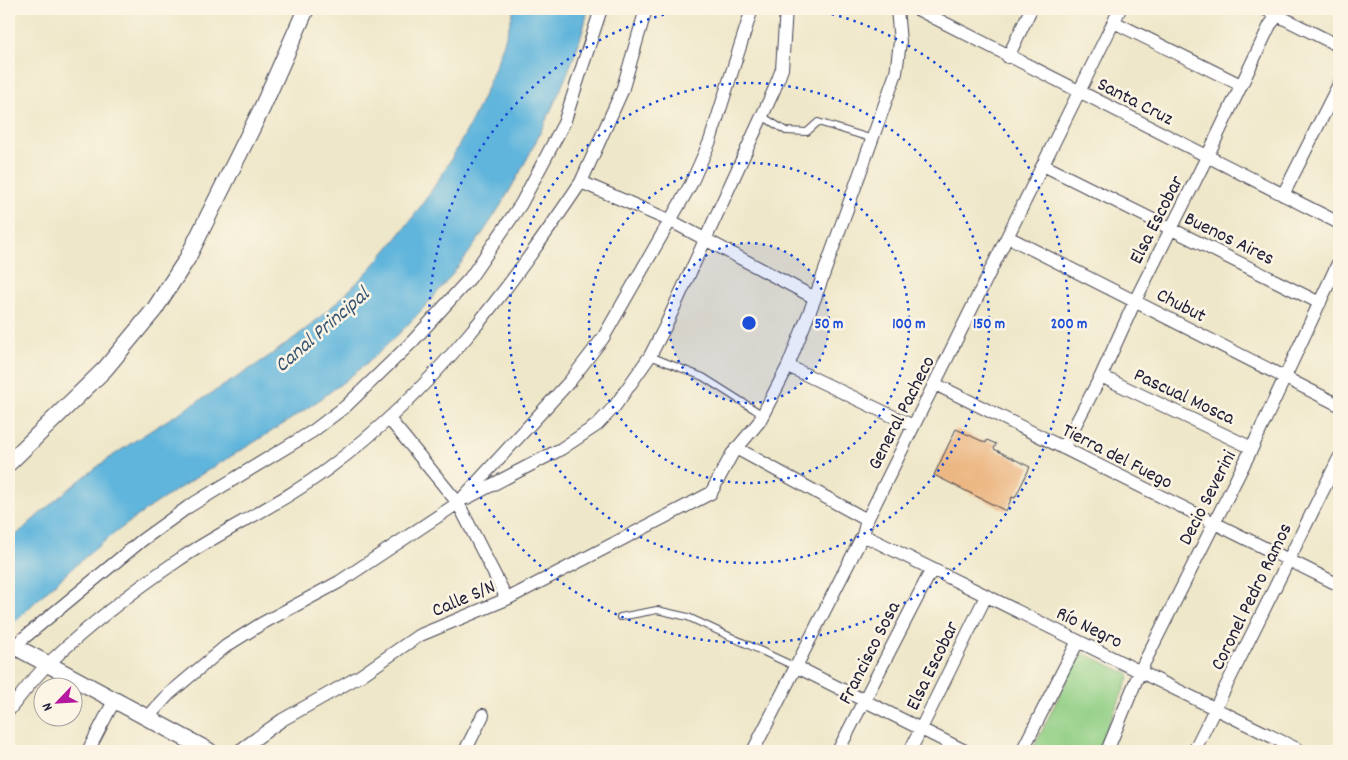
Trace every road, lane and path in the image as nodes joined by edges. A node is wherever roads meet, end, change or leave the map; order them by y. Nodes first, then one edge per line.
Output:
1 (306, 9) edge
2 (601, 9) edge
3 (646, 9) edge
4 (752, 9) edge
5 (786, 9) edge
6 (897, 9) edge
7 (917, 9) edge
8 (1032, 9) edge
9 (1120, 9) edge
10 (1265, 9) edge
11 (1281, 12) edge
12 (940, 14) edge
13 (1114, 22) junction
14 (1339, 46) edge
15 (1008, 57) junction
16 (1339, 84) edge
17 (1241, 85) junction
18 (1079, 93) junction
19 (762, 116) junction
20 (873, 139) junction
21 (1208, 157) junction
22 (1043, 165) junction
23 (581, 182) junction
24 (1283, 195) junction
25 (671, 221) junction
26 (1339, 223) edge
27 (1172, 229) junction
28 (1008, 237) junction
29 (706, 239) junction
30 (1339, 261) edge
31 (815, 298) junction
32 (1135, 301) junction
33 (1320, 303) junction
34 (650, 356) junction
35 (788, 366) junction
36 (1101, 376) junction
37 (1285, 378) junction
38 (935, 384) junction
39 (1339, 405) edge
40 (763, 415) junction
41 (390, 420) junction
42 (913, 426) junction
43 (736, 448) junction
44 (1063, 448) junction
45 (1252, 448) junction
46 (1339, 458) edge
47 (9, 463) edge
48 (458, 503) junction
49 (867, 520) junction
50 (1213, 524) junction
51 (863, 535) junction
52 (1289, 560) junction
53 (932, 569) junction
54 (1339, 585) edge
55 (986, 596) junction
56 (508, 599) junction
57 (620, 617) dead end
58 (1078, 641) junction
59 (11, 648) edge
60 (49, 663) junction
61 (797, 667) junction
62 (1140, 671) junction
63 (115, 699) junction
64 (864, 701) junction
65 (1215, 709) junction
66 (9, 710) edge
67 (483, 715) dead end
68 (148, 717) junction
69 (921, 729) junction
70 (88, 751) edge
71 (209, 751) edge
72 (239, 751) edge
73 (465, 751) edge
74 (753, 751) edge
75 (838, 751) edge
76 (910, 751) edge
77 (965, 751) edge
78 (1022, 751) edge
79 (1108, 751) edge
80 (1194, 751) edge
81 (1301, 751) edge

1 - 47 street
2 - 59 street
3 - 23 street
4 - 25 street
5 - 19 street
6 - 20 street
7 - 12 street, Santa Cruz
8 - 15 street
9 - 13 street, General Pacheco
10 - 11 street
11 - 14 street
11 - 17 street, Elsa Escobar
12 - 15 street, Santa Cruz
13 - 17 street
13 - 18 street, General Pacheco
15 - 18 street, Santa Cruz
16 - 24 street
17 - 21 street, Elsa Escobar
18 - 21 street, Santa Cruz
18 - 22 street, General Pacheco
19 - 20 lane
19 - 29 street
20 - 31 street
21 - 24 street, Santa Cruz
21 - 27 street, Elsa Escobar
22 - 27 street, Buenos Aires
22 - 28 street, General Pacheco
23 - 25 street
23 - 41 street
24 - 26 street, Santa Cruz
25 - 29 street
25 - 48 street
27 - 32 street, Elsa Escobar
27 - 33 street, Buenos Aires
28 - 32 street, Chubut
28 - 38 street, General Pacheco
29 - 31 street
29 - 34 street
30 - 33 street, Decio Severini
31 - 35 street
32 - 36 street, Elsa Escobar
32 - 37 street, Chubut
33 - 37 street, Decio Severini
34 - 40 lane
34 - 48 street
35 - 40 street
35 - 42 street
36 - 44 street, Elsa Escobar
36 - 45 street, Pascual Mosca
37 - 39 street, Chubut
37 - 45 street, Decio Severini
38 - 42 street, General Pacheco
38 - 44 street, Tierra del Fuego
40 - 43 street
41 - 48 street
41 - 60 street
42 - 49 street, General Pacheco
43 - 49 street
43 - 56 street, Calle S/N
44 - 50 street, Tierra del Fuego
45 - 50 street, Decio Severini
46 - 52 street, Coronel Pedro Ramos
48 - 56 street
48 - 68 street
49 - 51 street, General Pacheco
50 - 52 street, Tierra del Fuego
50 - 62 street, Decio Severini
51 - 53 street, Río Negro
51 - 61 street, General Pacheco
52 - 54 street, Tierra del Fuego
52 - 65 street, Coronel Pedro Ramos
53 - 55 street, Río Negro
53 - 64 street, Francisco Sosa
55 - 58 street, Río Negro
55 - 69 street, Elsa Escobar
56 - 72 street, Calle S/N
57 - 61 lane
58 - 62 street, Río Negro
58 - 78 street
59 - 60 street
60 - 63 street
60 - 66 street
61 - 64 street
61 - 74 street, General Pacheco
62 - 65 street, Río Negro
62 - 79 street, Decio Severini
63 - 68 street
63 - 70 street
64 - 69 street
64 - 75 street, Francisco Sosa
65 - 80 street, Coronel Pedro Ramos
65 - 81 street, Río Negro
67 - 73 street
68 - 71 street
69 - 76 street, Elsa Escobar
69 - 77 street

